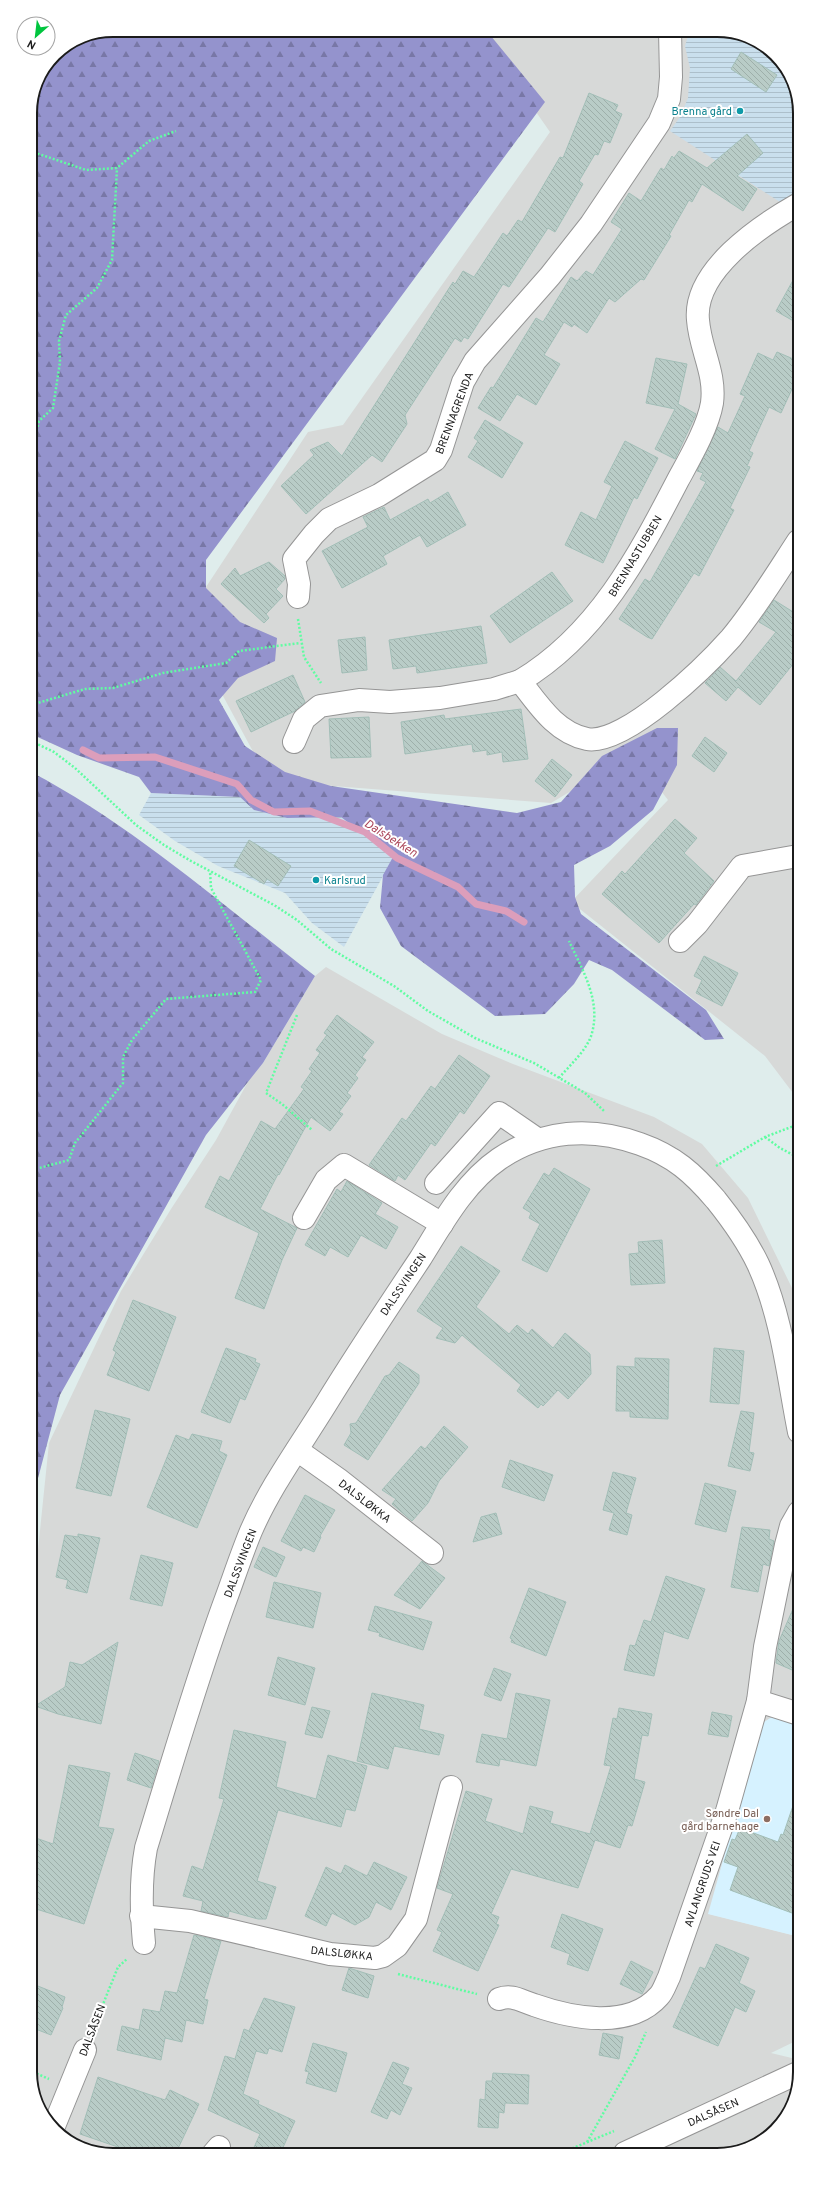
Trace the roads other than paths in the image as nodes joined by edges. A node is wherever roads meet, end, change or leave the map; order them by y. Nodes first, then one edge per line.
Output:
1 (670, 37) edge
2 (793, 207) edge
3 (793, 548) edge
4 (298, 597) road end
5 (520, 680) junction
6 (294, 742) dead end
7 (793, 857) edge
8 (680, 942) dead end
9 (537, 1139) junction
10 (436, 1183) dead end
11 (304, 1218) dead end
12 (442, 1224) junction
13 (793, 1400) edge
14 (297, 1450) junction
15 (793, 1522) edge
16 (432, 1553) dead end
17 (758, 1700) junction
18 (793, 1712) edge
19 (451, 1787) dead end
20 (141, 1916) junction
21 (144, 1943) road end
22 (499, 1999) dead end
23 (85, 2050) road end
24 (793, 2075) edge
25 (56, 2122) edge
26 (636, 2148) edge

1 - 4 street, BRENNAGRENDA
2 - 5 street, BRENNASTUBBEN
3 - 5 street
5 - 6 street, BRENNASTUBBEN
7 - 8 street
9 - 10 street
9 - 12 street, DALSSVINGEN
9 - 13 street, DALSSVINGEN
11 - 12 street
12 - 14 street, DALSSVINGEN
14 - 16 street, DALSLØKKA
14 - 20 street, DALSSVINGEN
15 - 17 street, AVLANGRUDS VEI
17 - 18 street
17 - 22 street, AVLANGRUDS VEI
19 - 20 street, DALSLØKKA
20 - 21 street, DALSSVINGEN
23 - 25 street, DALSÅSEN
24 - 26 street, DALSÅSEN

